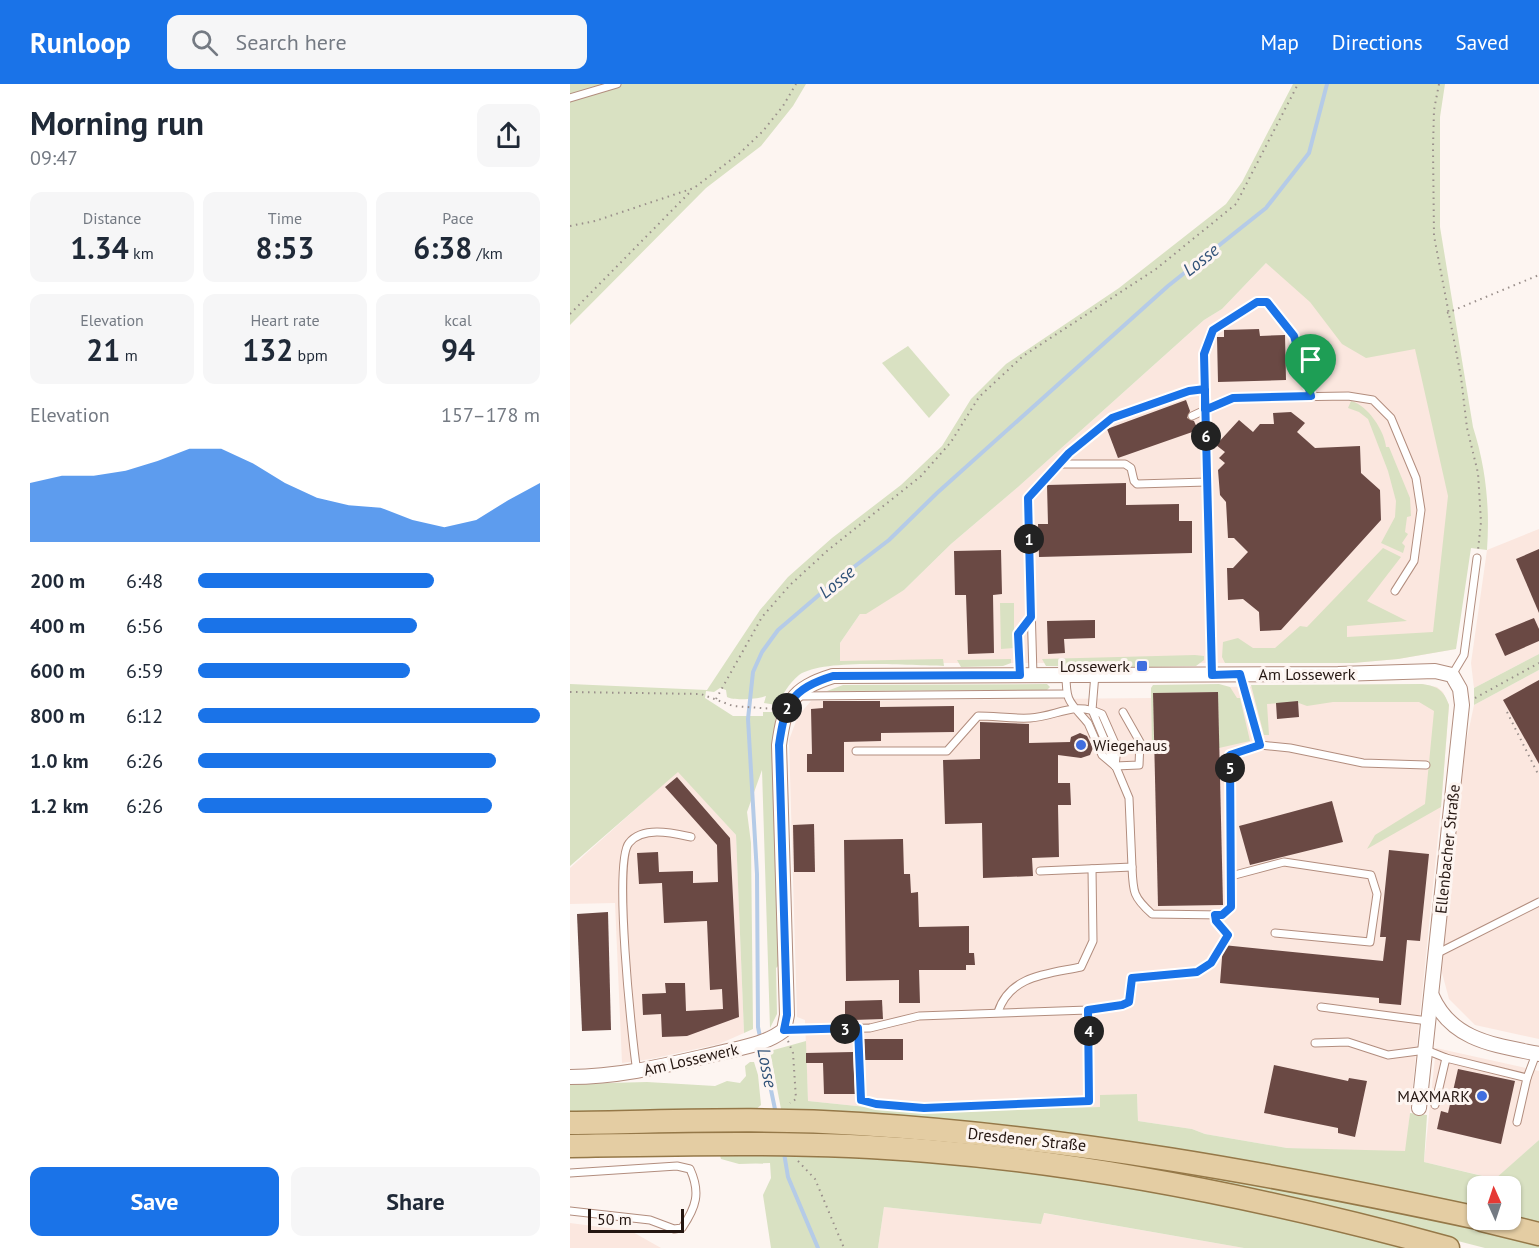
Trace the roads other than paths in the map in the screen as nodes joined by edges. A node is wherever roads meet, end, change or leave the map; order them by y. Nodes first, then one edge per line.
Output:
1 (617, 84) edge
2 (570, 98) edge
3 (1205, 389) junction
4 (1311, 396) junction
5 (1205, 410) junction
6 (1192, 416) dead end
7 (1058, 464) junction
8 (1207, 482) junction
9 (1477, 558) road end
10 (1395, 591) dead end
11 (1031, 617) junction
12 (1066, 674) junction
13 (1095, 674) junction
14 (1240, 674) junction
15 (1026, 675) junction
16 (1212, 675) junction
17 (1452, 675) junction
18 (1066, 694) junction
19 (795, 696) junction
20 (1074, 708) junction
21 (1092, 710) junction
22 (1123, 712) dead end
23 (1260, 745) junction
24 (856, 751) dead end
25 (1115, 765) junction
26 (1426, 765) dead end
27 (690, 837) dead end
28 (1132, 867) junction
29 (1092, 869) junction
30 (1040, 871) dead end
31 (1230, 876) junction
32 (1539, 902) edge
33 (1275, 933) dead end
34 (1436, 954) junction
35 (1432, 994) junction
36 (1122, 1005) road end
37 (1321, 1007) dead end
38 (1088, 1010) junction
39 (998, 1012) junction
40 (1429, 1021) junction
41 (858, 1028) junction
42 (779, 1034) junction
43 (1315, 1043) dead end
44 (1426, 1050) junction
45 (1537, 1054) edge
46 (1446, 1058) junction
47 (637, 1072) junction
48 (570, 1077) edge
49 (1527, 1078) junction
50 (1435, 1105) dead end
51 (1419, 1108) dead end
52 (1517, 1122) dead end
53 (570, 1123) edge
54 (792, 1132) junction
55 (570, 1146) edge
56 (570, 1173) edge
57 (570, 1211) edge
58 (1467, 1216) edge
59 (1521, 1230) edge
60 (1539, 1234) edge
61 (1448, 1248) edge

1 - 2 lane
3 - 4 lane
3 - 5 lane
3 - 7 lane
4 - 5 lane
4 - 10 lane
5 - 6 lane
5 - 8 lane
7 - 8 lane
7 - 11 lane
8 - 16 lane
9 - 17 lane
11 - 15 lane
11 - 15 lane
12 - 13 street, Am Lossewerk
12 - 15 street, Am Lossewerk
12 - 18 lane
13 - 16 street, Am Lossewerk
13 - 21 lane
14 - 16 street, Am Lossewerk
14 - 17 street, Am Lossewerk
14 - 23 lane
15 - 19 street, Am Lossewerk
17 - 34 street, Ellenbacher Straße
18 - 19 lane
18 - 20 lane
19 - 42 street
20 - 21 lane
20 - 24 lane
20 - 25 lane
21 - 25 lane
22 - 25 lane
23 - 26 lane
23 - 31 lane
25 - 28 lane
27 - 47 lane
28 - 29 lane
28 - 31 lane
29 - 30 lane
29 - 39 lane
31 - 33 lane
32 - 34 lane
34 - 35 street, Ellenbacher Straße
35 - 40 street, Ellenbacher Straße
35 - 45 street
36 - 38 lane
37 - 40 lane
38 - 39 lane
38 - 41 lane
39 - 41 lane
40 - 44 street, Ellenbacher Straße
41 - 42 lane
42 - 47 street, Am Lossewerk
43 - 44 lane
44 - 46 lane
44 - 51 street, Ellenbacher Straße
45 - 49 lane
46 - 49 lane
46 - 50 lane
47 - 48 street, Am Lossewerk
49 - 52 lane
53 - 54 main road, Dresdener Straße
54 - 55 main road, Dresdener Straße
54 - 58 main road, Dresdener Straße
54 - 61 main road, Dresdener Straße
56 - 57 lane
59 - 60 main road

